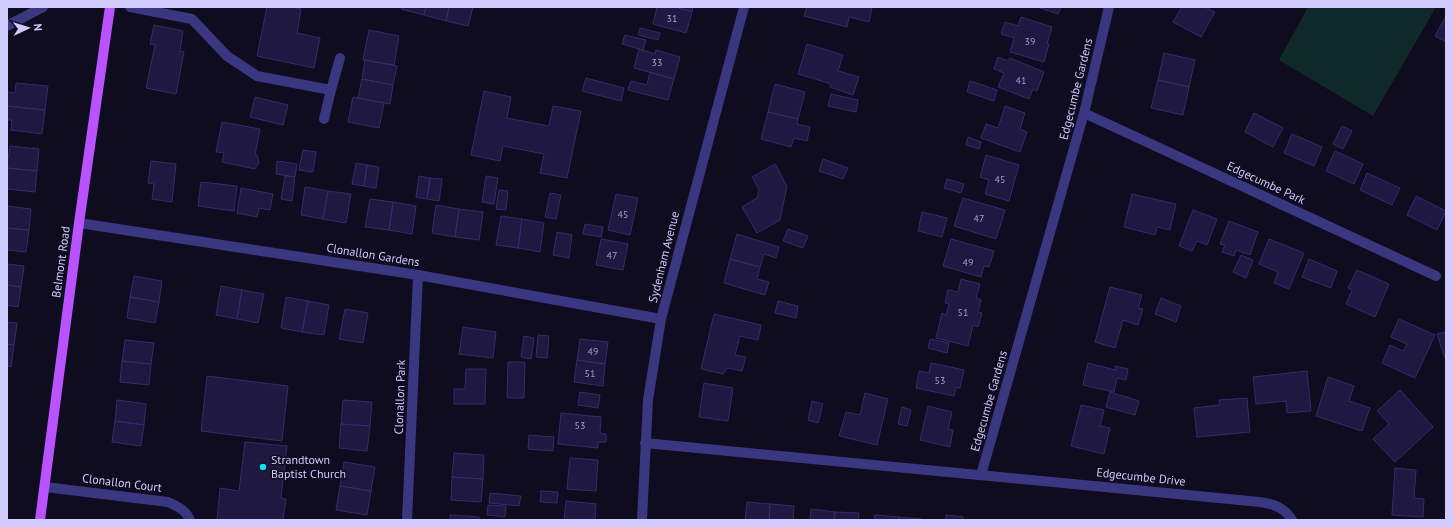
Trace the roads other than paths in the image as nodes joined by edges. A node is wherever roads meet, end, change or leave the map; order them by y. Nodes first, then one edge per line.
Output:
1 (43, 7) edge
2 (110, 7) edge
3 (130, 7) edge
4 (744, 7) edge
5 (1109, 7) edge
6 (7, 26) edge
7 (340, 58) dead end
8 (330, 90) junction
9 (1084, 113) junction
10 (324, 119) dead end
11 (79, 223) junction
12 (418, 275) junction
13 (1436, 276) dead end
14 (661, 319) junction
15 (645, 443) junction
16 (981, 475) junction
17 (45, 487) junction
18 (40, 520) edge
19 (190, 520) edge
20 (407, 520) edge
21 (642, 520) edge
22 (1292, 520) edge

1 - 6 street
2 - 11 main road, Belmont Road
3 - 8 street
4 - 14 street, Sydenham Avenue
5 - 9 street, Edgecumbe Gardens
7 - 8 street
8 - 10 street
9 - 13 street, Edgecumbe Park
9 - 16 street, Edgecumbe Gardens
11 - 12 street, Clonallon Gardens
11 - 17 main road, Belmont Road
12 - 14 street, Clonallon Gardens
12 - 20 street, Clonallon Park
14 - 15 street, Sydenham Avenue
15 - 16 street
15 - 21 street, Sydenham Avenue
16 - 22 street, Edgecumbe Drive
17 - 18 main road, Belmont Road
17 - 19 street, Clonallon Court

